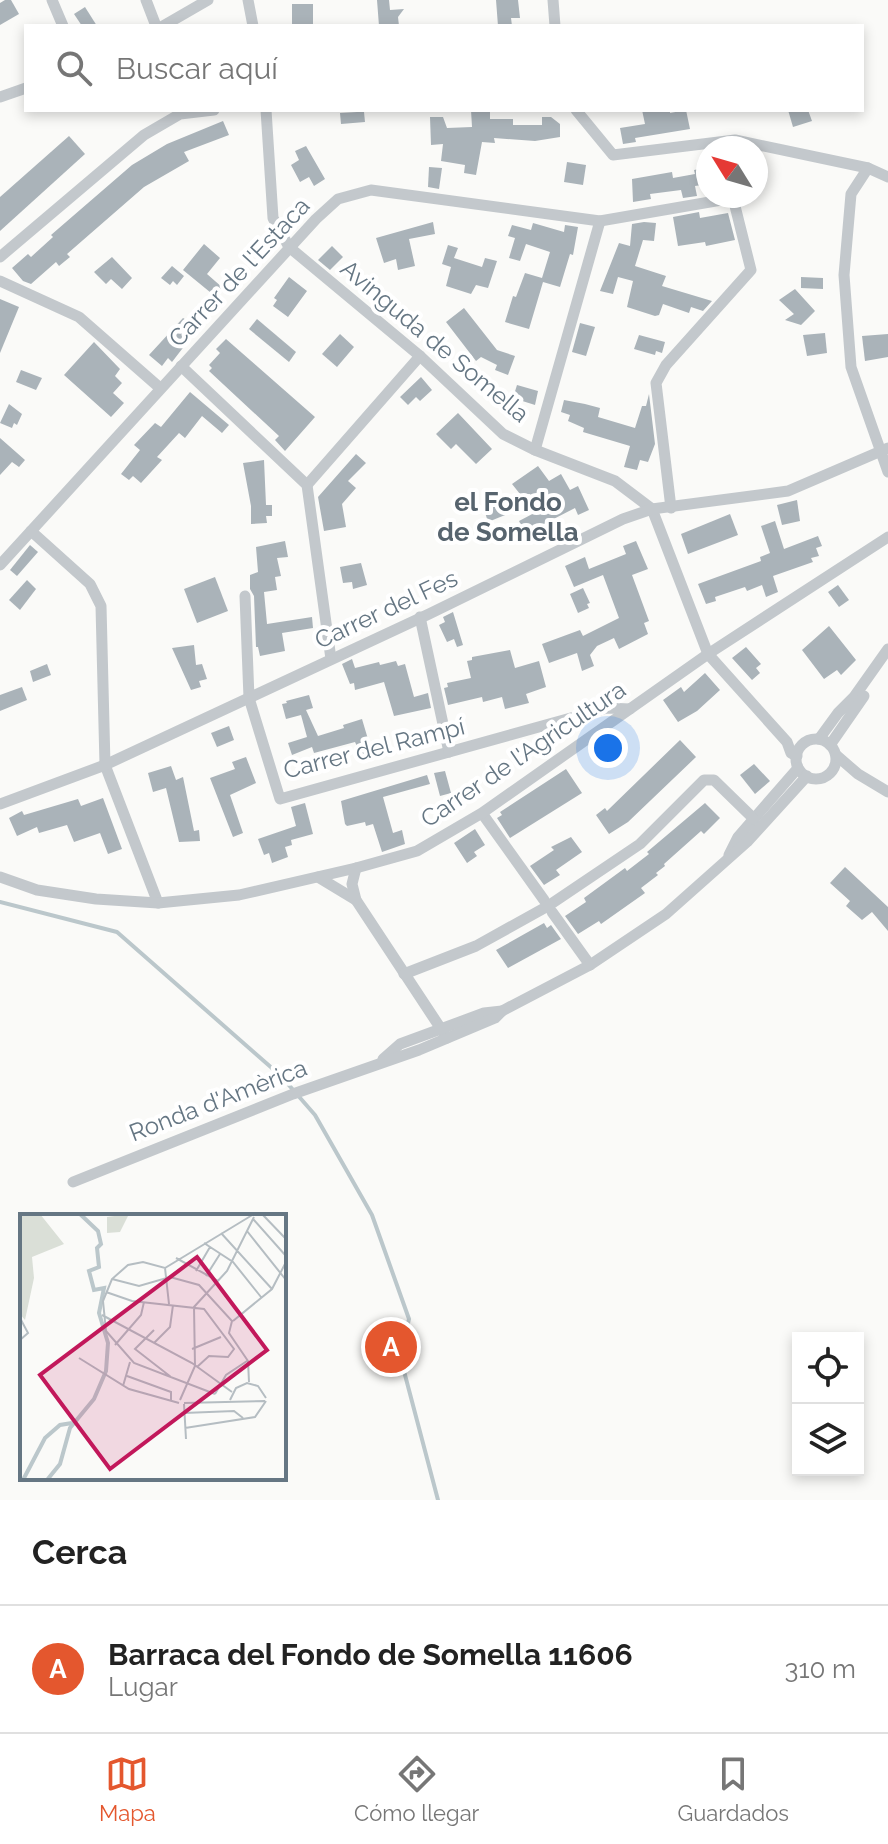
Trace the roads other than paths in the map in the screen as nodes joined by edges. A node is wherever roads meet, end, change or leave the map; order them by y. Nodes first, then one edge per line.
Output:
1 (52, 0) edge
2 (146, 0) edge
3 (208, 0) edge
4 (248, 0) edge
5 (553, 0) edge
6 (62, 24) edge
7 (155, 24) edge
8 (166, 24) edge
9 (253, 24) edge
10 (555, 24) edge
11 (24, 89) edge
12 (0, 97) edge
13 (197, 112) edge
14 (266, 112) edge
15 (578, 112) edge
16 (868, 168) junction
17 (888, 177) edge
18 (696, 204) edge
19 (736, 208) edge
20 (600, 221) junction
21 (289, 247) junction
22 (0, 257) edge
23 (0, 281) edge
24 (420, 356) junction
25 (181, 366) junction
26 (160, 388) junction
27 (535, 450) junction
28 (884, 450) edge
29 (888, 472) edge
30 (307, 485) junction
31 (671, 508) junction
32 (652, 509) junction
33 (31, 531) junction
34 (888, 537) edge
35 (0, 565) edge
36 (245, 596) dead end
37 (420, 617) junction
38 (888, 649) edge
39 (708, 654) junction
40 (331, 659) junction
41 (888, 662) edge
42 (249, 698) junction
43 (630, 709) junction
44 (828, 746) junction
45 (449, 752) junction
46 (801, 761) junction
47 (105, 765) junction
48 (834, 769) junction
49 (858, 774) junction
50 (888, 792) edge
51 (0, 804) edge
52 (484, 816) dead end
53 (754, 819) junction
54 (729, 856) junction
55 (356, 868) junction
56 (0, 877) edge
57 (318, 877) junction
58 (356, 900) junction
59 (544, 900) dead end
60 (158, 903) junction
61 (552, 912) dead end
62 (590, 965) junction
63 (404, 974) junction
64 (445, 1034) junction
65 (73, 1182) dead end

1 - 6 street
2 - 7 street
3 - 8 street
4 - 9 street
5 - 10 street
11 - 12 street
13 - 22 street
14 - 21 street, Avinguda de Somella
15 - 16 street
16 - 17 street
16 - 28 street
18 - 20 street, Carrer de l'Estaca
19 - 31 street
20 - 21 street, Carrer de l'Estaca
20 - 27 street
21 - 24 street, Avinguda de Somella
21 - 25 street, Carrer de l'Estaca
23 - 26 street
24 - 27 street, Avinguda de Somella
24 - 30 street
25 - 26 street, Carrer de l'Estaca
25 - 30 street
26 - 33 street, Carrer de l'Estaca
27 - 32 street, Avinguda de Somella
28 - 29 street
28 - 31 street, Carrer del Fes
30 - 40 street
31 - 32 street, Carrer del Fes
32 - 37 street, Carrer del Fes
32 - 39 street
33 - 35 street, Carrer de l'Estaca
33 - 47 street
34 - 39 street, Carrer de l'Agricultura
36 - 42 street, Carrer del Rampí
37 - 40 street, Carrer del Fes
37 - 45 street
38 - 44 street
39 - 43 street, Carrer de l'Agricultura
39 - 46 street
40 - 42 street, Carrer del Fes
41 - 44 street
42 - 45 street, Carrer del Rampí
42 - 47 street, Carrer del Fes
43 - 45 street, Carrer del Rampí
43 - 55 street, Carrer de l'Agricultura
44 - 46 street, Ronda d'Amèrica
44 - 48 street
44 - 49 street
46 - 48 street
46 - 53 street, Ronda d'Amèrica
46 - 54 street, Ronda d'Amèrica
47 - 51 street, Carrer del Fes
47 - 60 street
48 - 49 street
49 - 50 street
52 - 59 street
53 - 54 street, Ronda d'Amèrica
53 - 63 street
54 - 62 street, Ronda d'Amèrica
55 - 57 street, Carrer de l'Agricultura
55 - 58 street
56 - 60 street, Carrer de l'Agricultura
57 - 58 street
57 - 60 street, Carrer de l'Agricultura
58 - 63 street
61 - 62 street
62 - 64 street, Ronda d'Amèrica
63 - 64 street
64 - 65 street, Ronda d'Amèrica

